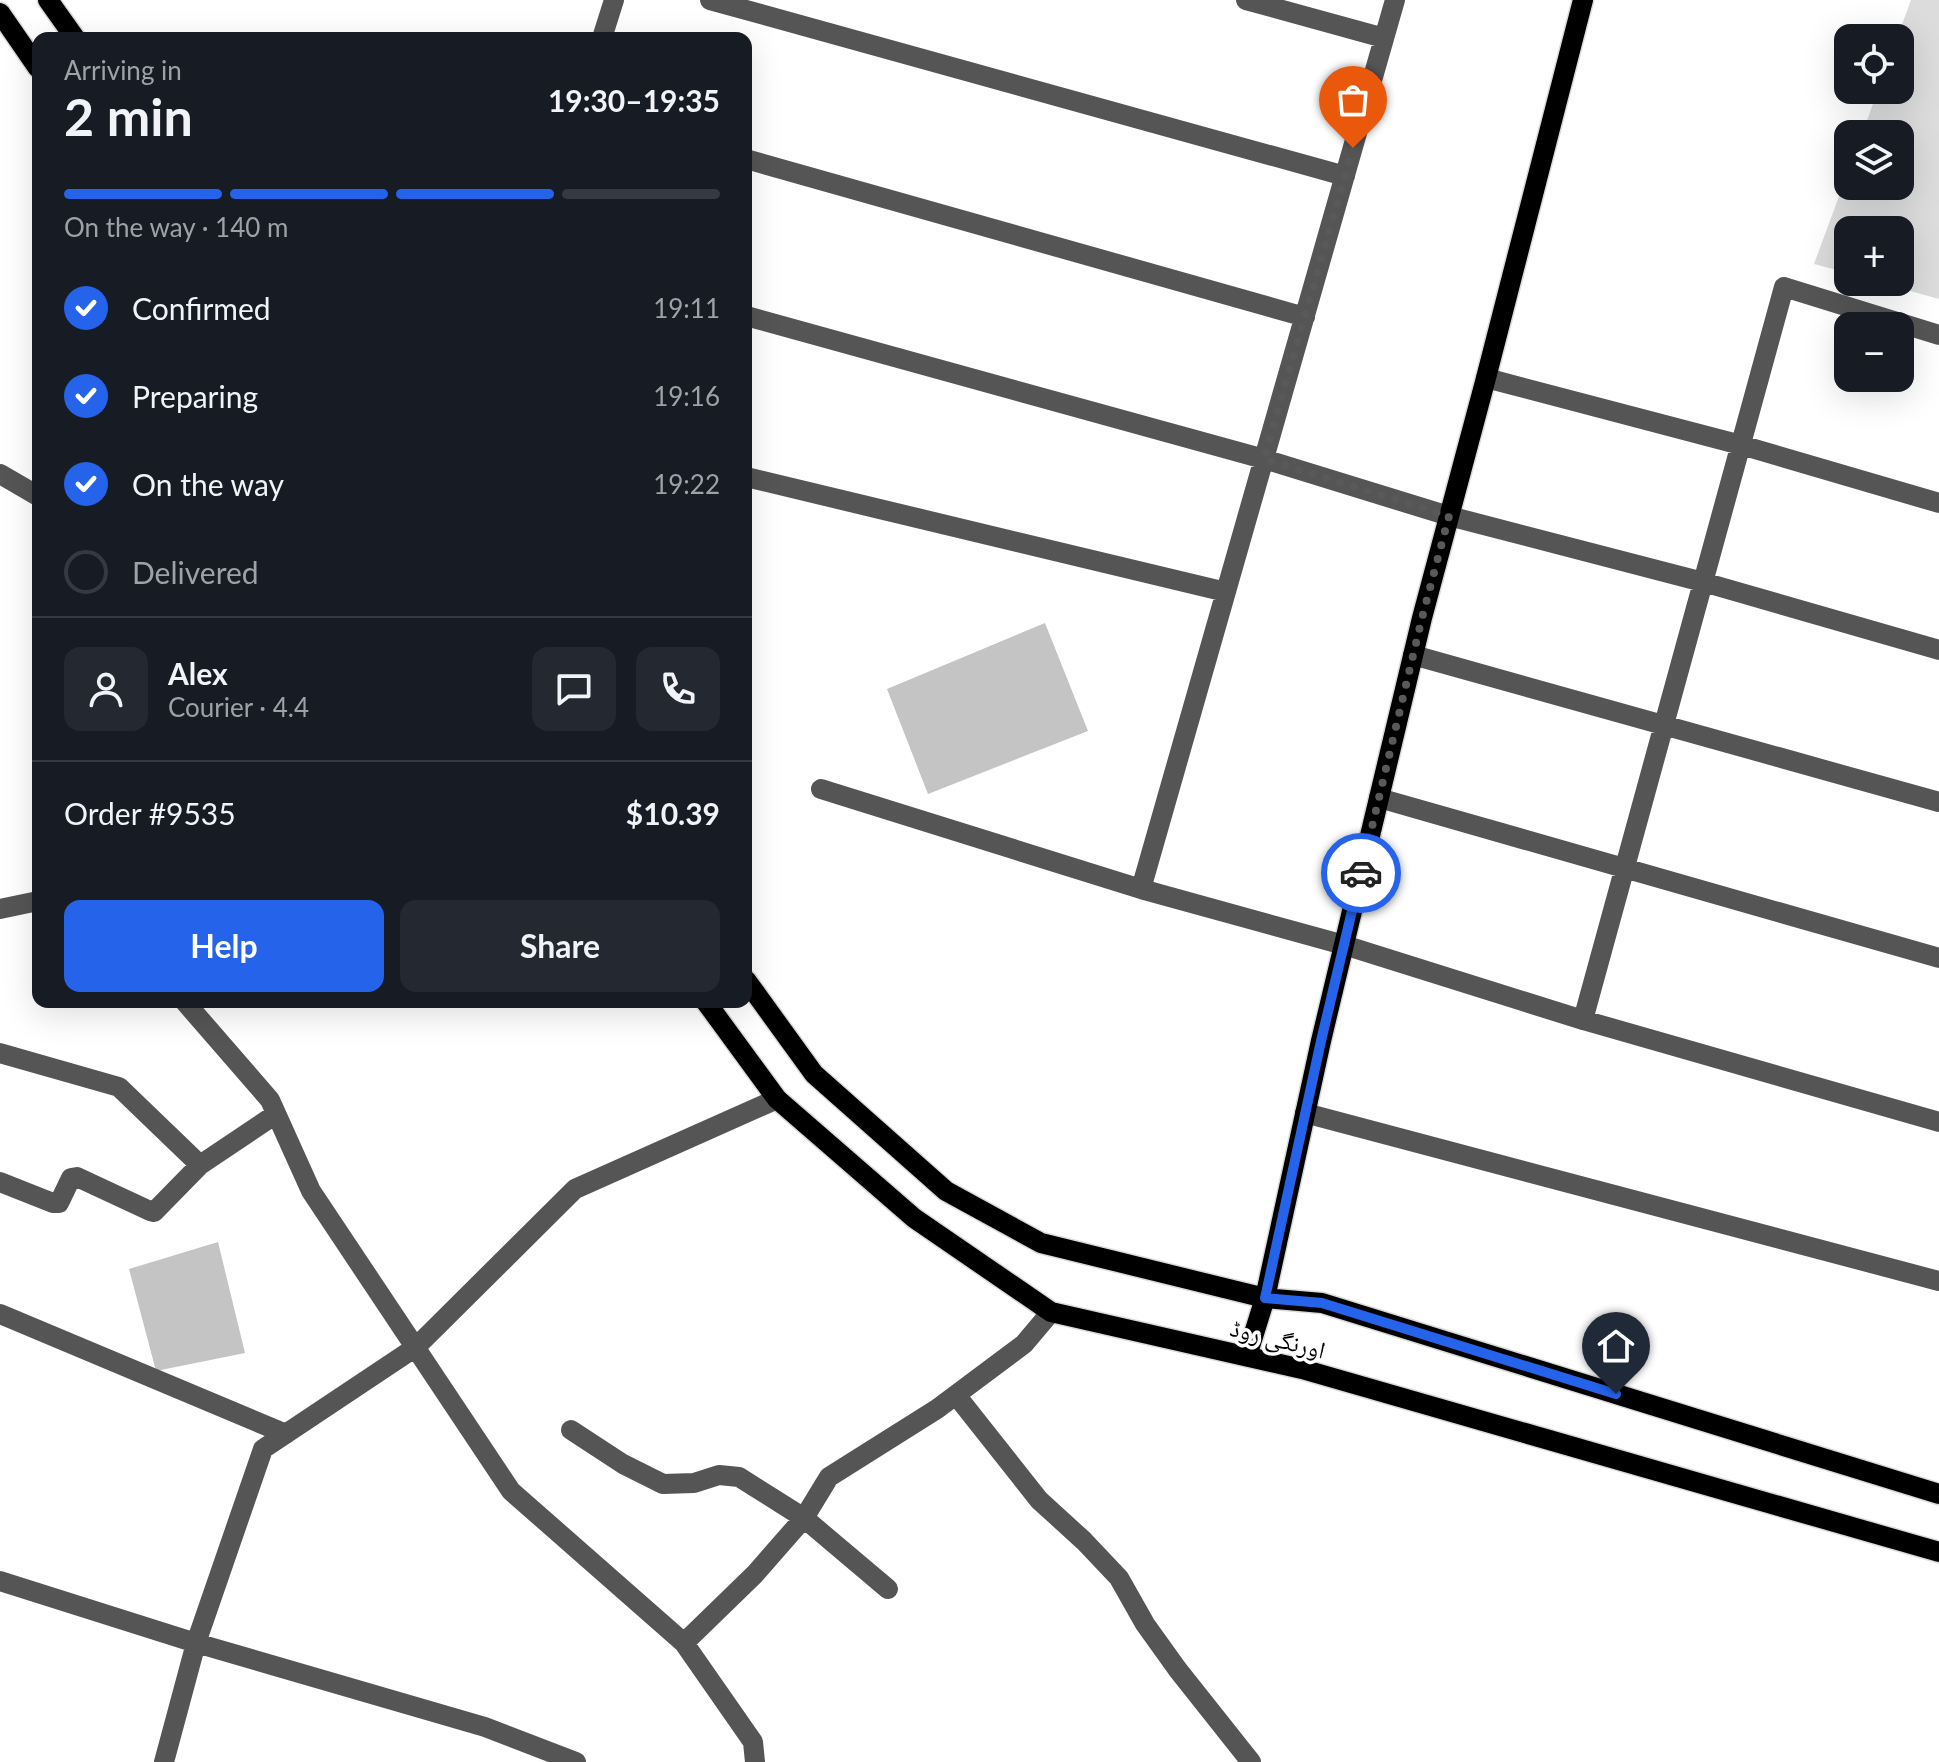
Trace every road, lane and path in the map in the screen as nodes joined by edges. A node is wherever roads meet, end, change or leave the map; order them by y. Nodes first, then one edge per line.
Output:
1 (48, 0) edge
2 (614, 0) edge
3 (710, 0) edge
4 (1246, 0) edge
5 (1395, 0) edge
6 (1583, 0) edge
7 (0, 13) edge
8 (71, 32) edge
9 (604, 32) edge
10 (1384, 38) junction
11 (32, 59) edge
12 (752, 161) edge
13 (1345, 176) junction
14 (1305, 317) junction
15 (752, 318) edge
16 (1939, 335) edge
17 (1486, 378) junction
18 (1741, 445) junction
19 (1264, 459) junction
20 (0, 474) edge
21 (752, 478) edge
22 (32, 493) edge
23 (1939, 503) edge
24 (1449, 516) junction
25 (1703, 582) junction
26 (1226, 592) junction
27 (1939, 650) edge
28 (1413, 655) junction
29 (1664, 726) junction
30 (821, 789) dead end
31 (1379, 798) junction
32 (1939, 802) edge
33 (1625, 868) junction
34 (1141, 889) junction
35 (32, 902) edge
36 (0, 909) edge
37 (1344, 945) junction
38 (1939, 958) edge
39 (752, 988) edge
40 (190, 1008) edge
41 (710, 1008) edge
42 (1583, 1020) junction
43 (0, 1053) edge
44 (777, 1099) junction
45 (1305, 1113) junction
46 (276, 1114) junction
47 (1939, 1122) edge
48 (200, 1165) junction
49 (0, 1182) edge
50 (1939, 1281) edge
51 (1265, 1298) junction
52 (1051, 1312) junction
53 (0, 1314) edge
54 (416, 1347) junction
55 (1247, 1356) junction
56 (956, 1395) junction
57 (571, 1430) dead end
58 (286, 1434) junction
59 (1939, 1494) edge
60 (804, 1518) junction
61 (1939, 1552) edge
62 (0, 1581) edge
63 (888, 1589) dead end
64 (196, 1643) junction
65 (684, 1643) junction
66 (164, 1762) edge
67 (576, 1762) edge
68 (755, 1762) edge
69 (1251, 1762) edge

1 - 8 main road
2 - 9 street
3 - 13 street
4 - 10 street
5 - 10 street
6 - 17 main road
7 - 11 main road
10 - 13 street
12 - 14 street
13 - 14 street
14 - 19 street
15 - 19 street
16 - 18 street
17 - 18 street
17 - 24 main road
18 - 23 street
18 - 25 street
19 - 24 street
19 - 26 street
20 - 22 street
21 - 26 street
24 - 25 street
24 - 28 main road
25 - 27 street
25 - 29 street
26 - 34 street
28 - 29 street
28 - 31 main road
29 - 32 street
29 - 33 street
30 - 34 street
31 - 33 street
31 - 37 main road
33 - 38 street
33 - 42 street
34 - 37 street
35 - 36 street
37 - 42 street
37 - 45 main road
39 - 51 main road, اورنگی روڈ
40 - 46 street
41 - 44 main road, اورنگی روڈ
42 - 47 street
43 - 48 street
44 - 52 main road, اورنگی روڈ
44 - 54 street
45 - 50 street
45 - 51 main road
46 - 48 street
46 - 54 street
48 - 49 street
51 - 55 main road
51 - 59 main road, اورنگی روڈ
52 - 55 main road, اورنگی روڈ
52 - 56 street
53 - 58 street
54 - 58 street
54 - 65 street
55 - 61 main road, اورنگی روڈ
56 - 60 street
56 - 69 street
57 - 60 street
58 - 64 street
60 - 63 street
60 - 65 street
62 - 64 street
64 - 66 street
64 - 67 street
65 - 68 street

